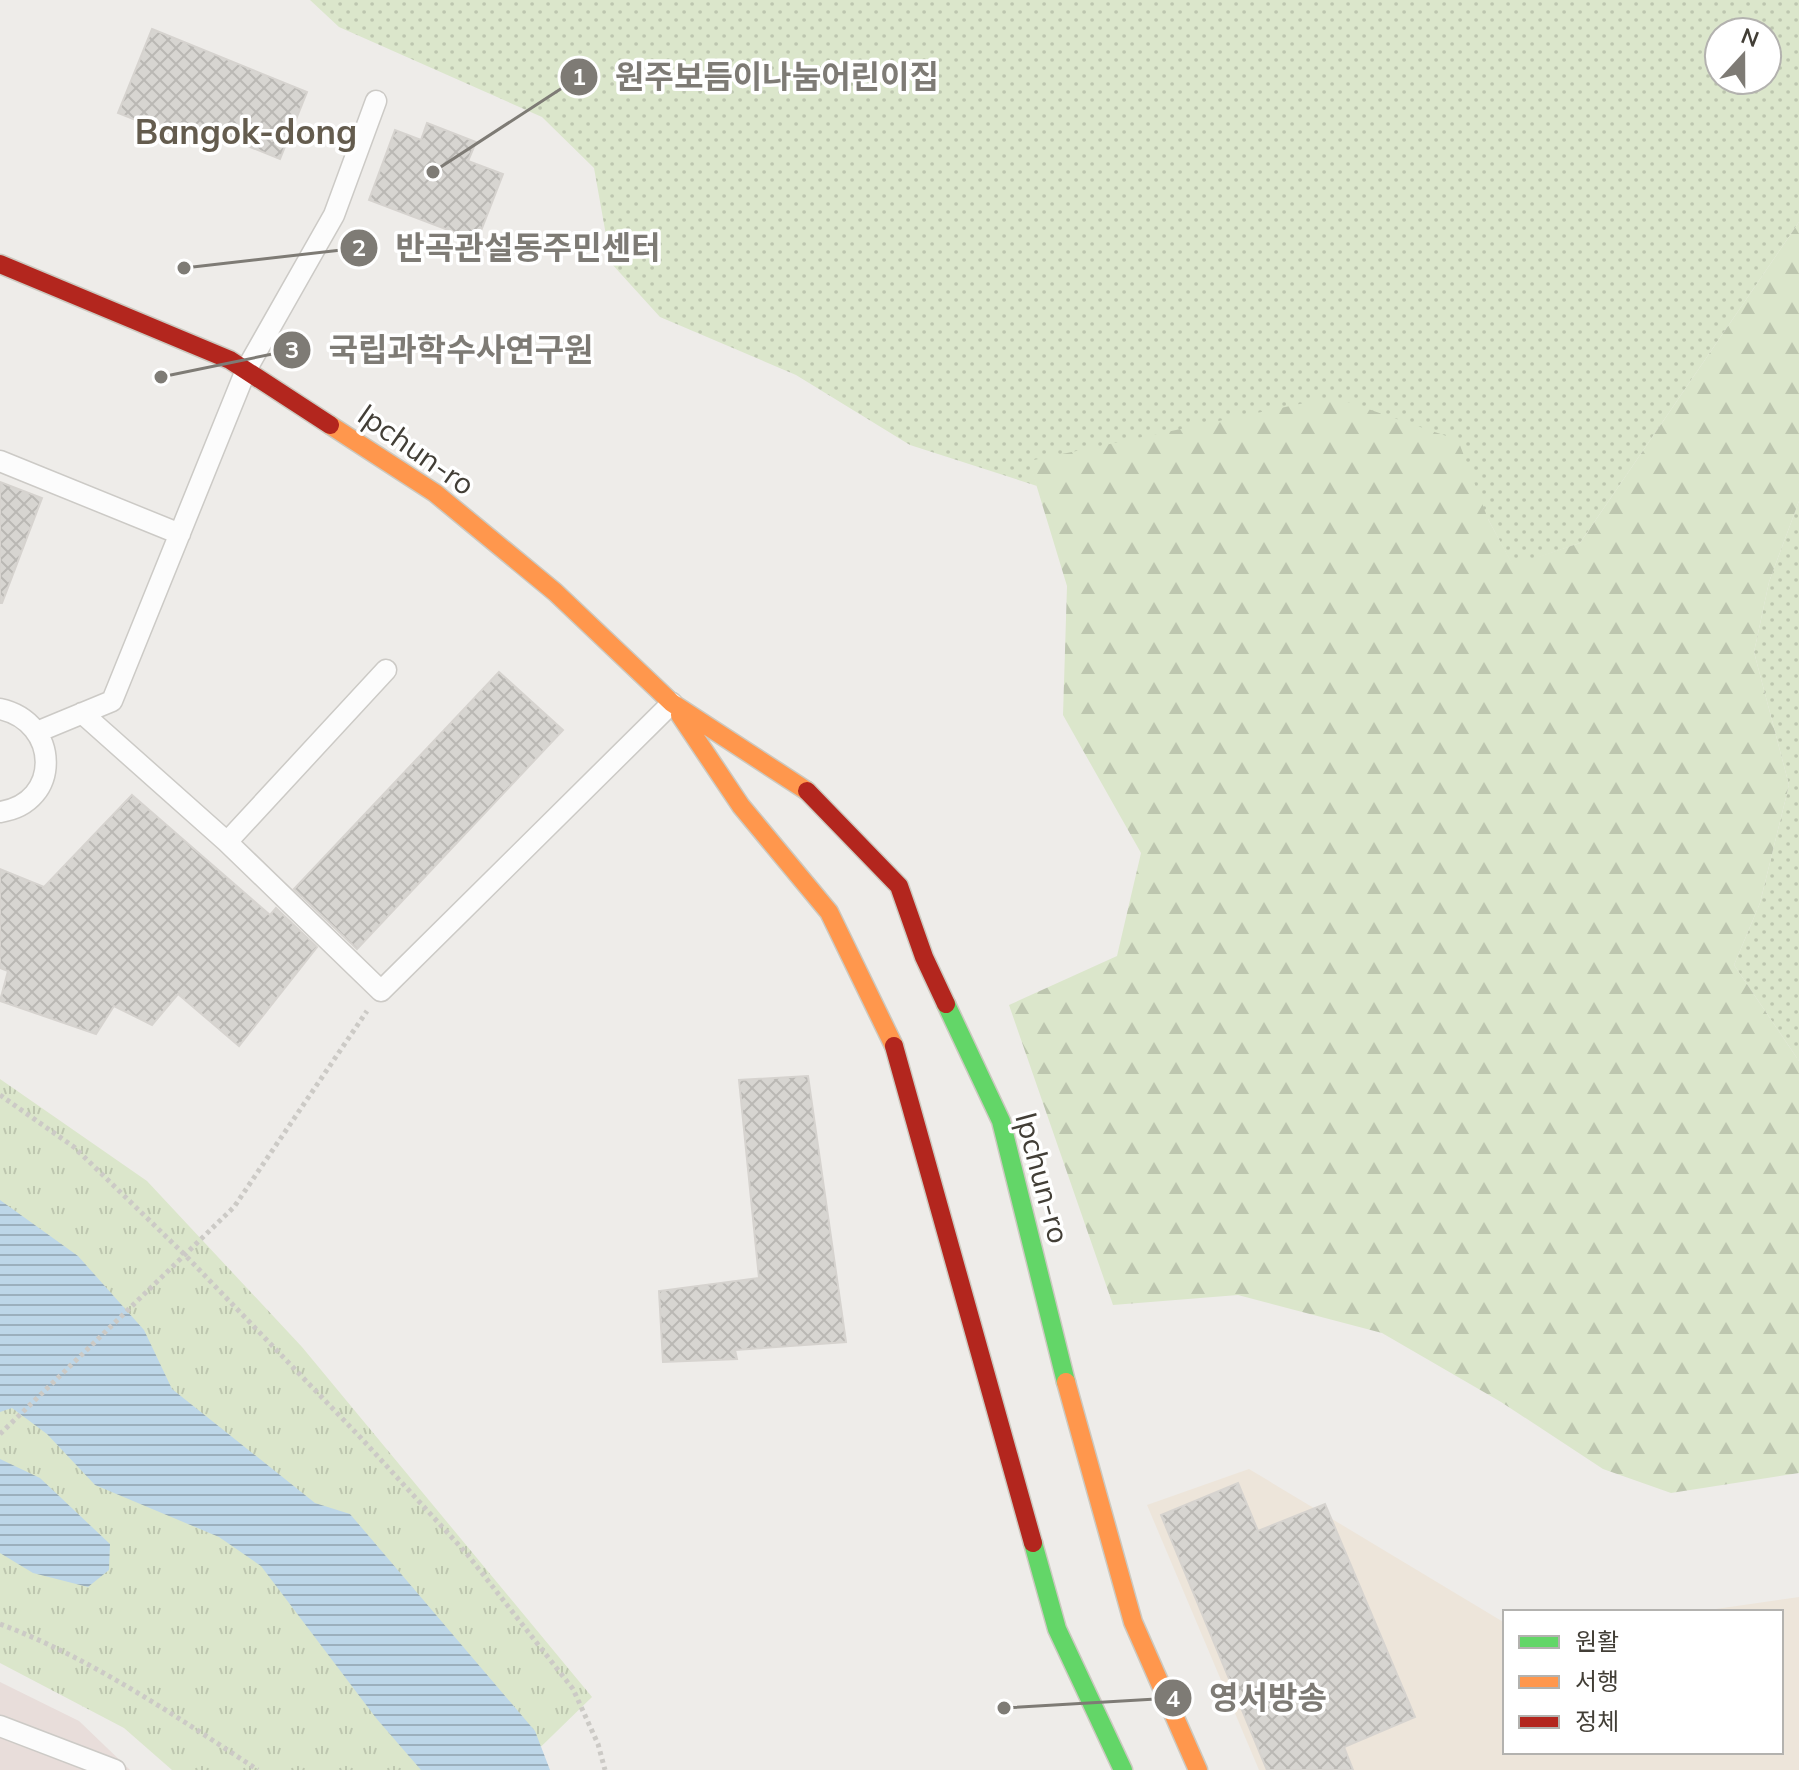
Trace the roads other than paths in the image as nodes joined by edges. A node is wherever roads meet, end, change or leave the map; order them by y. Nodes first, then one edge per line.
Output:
1 (376, 101) dead end
2 (0, 264) edge
3 (246, 370) junction
4 (0, 461) edge
5 (180, 534) junction
6 (386, 670) dead end
7 (672, 703) junction
8 (0, 709) edge
9 (82, 713) junction
10 (37, 732) junction
11 (0, 812) edge
12 (227, 842) junction
13 (0, 1726) edge
14 (115, 1770) edge
15 (1123, 1770) edge
16 (1198, 1770) edge

1 - 3 lane
2 - 3 street, Ipchun-ro
3 - 5 lane
3 - 7 street, Ipchun-ro
4 - 5 lane
5 - 9 lane
6 - 12 lane
7 - 12 lane
7 - 15 street, Ipchun-ro
7 - 16 street, Ipchun-ro
8 - 10 lane
9 - 10 lane
9 - 12 lane
10 - 11 lane
13 - 14 lane

